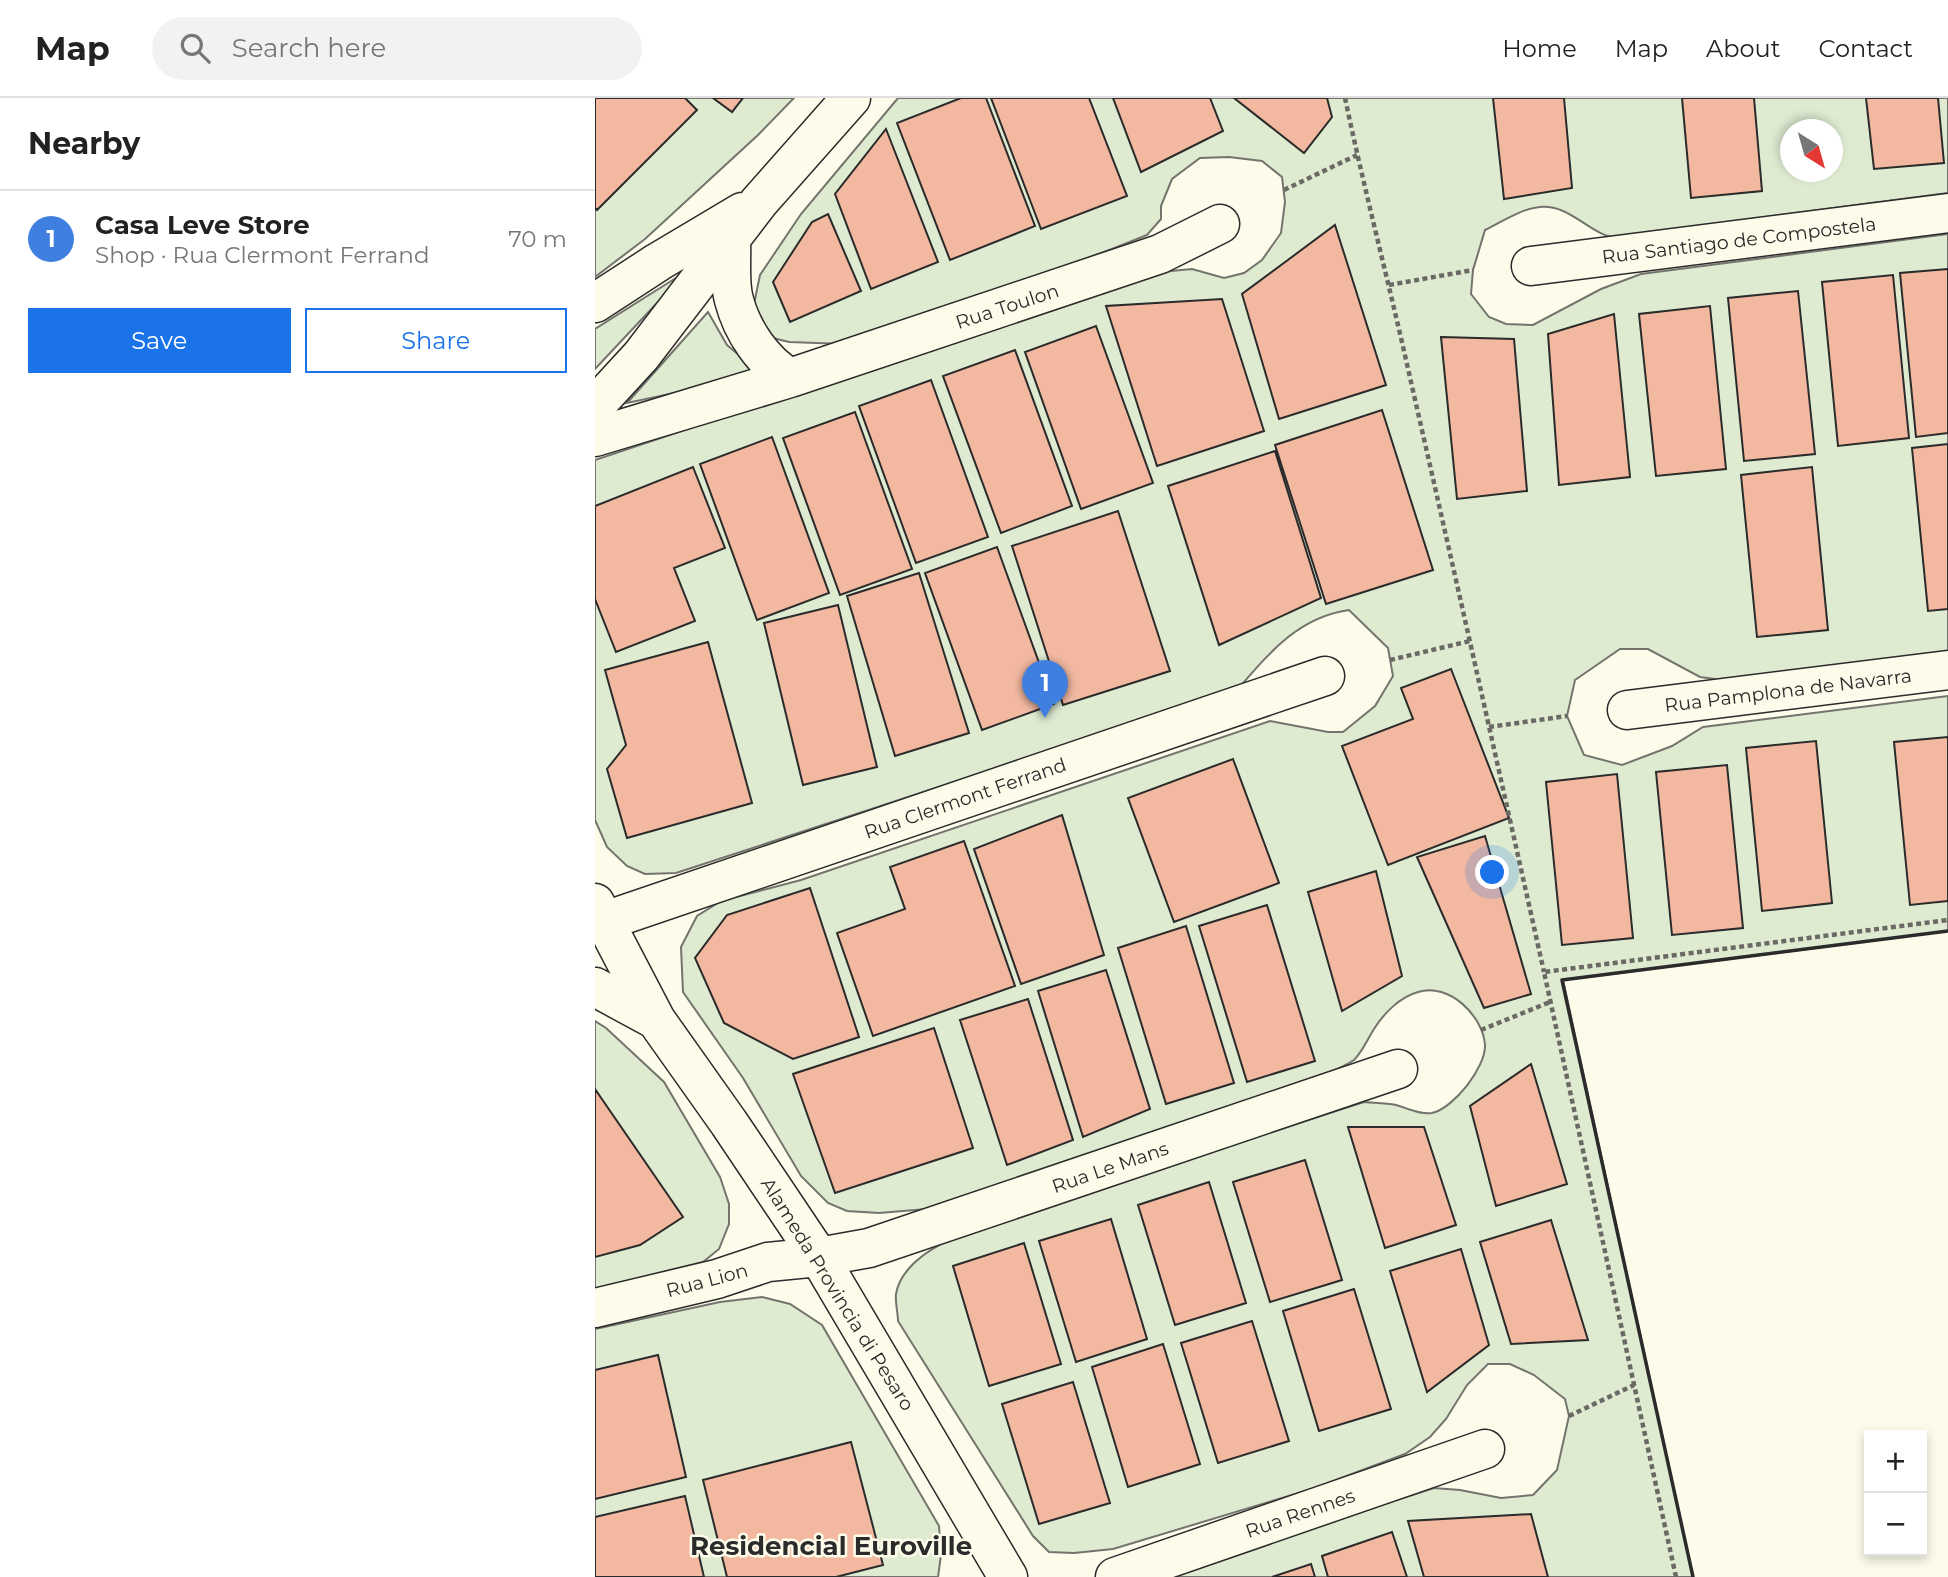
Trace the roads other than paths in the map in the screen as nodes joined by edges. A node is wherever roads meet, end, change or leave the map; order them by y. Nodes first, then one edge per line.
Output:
1 (851, 98) edge
2 (759, 202) junction
3 (1948, 213) edge
4 (1220, 224) dead end
5 (731, 239) junction
6 (1531, 266) dead end
7 (595, 303) edge
8 (790, 378) junction
9 (595, 406) edge
10 (595, 437) edge
11 (1948, 670) edge
12 (1325, 676) dead end
13 (1627, 710) dead end
14 (600, 912) edge
15 (595, 987) edge
16 (656, 1020) junction
17 (1398, 1069) dead end
18 (819, 1256) junction
19 (595, 1308) edge
20 (1485, 1449) dead end
21 (1008, 1577) edge
22 (1115, 1577) edge

1 - 2 street
2 - 5 street
2 - 7 street
3 - 6 street, Rua Santiago de Compostela
4 - 8 street, Rua Toulon
5 - 8 street
5 - 9 street
8 - 10 street, Rua Toulon
11 - 13 street, Rua Pamplona de Navarra
12 - 14 street, Rua Clermont Ferrand
14 - 16 street, Alameda Provincia di Pesaro
15 - 16 street, Alameda Provincia di Pesaro
16 - 18 street, Alameda Provincia di Pesaro
17 - 18 street, Rua Le Mans
18 - 19 street, Rua Lion
18 - 21 street, Alameda Provincia di Pesaro
20 - 22 street, Rua Rennes

